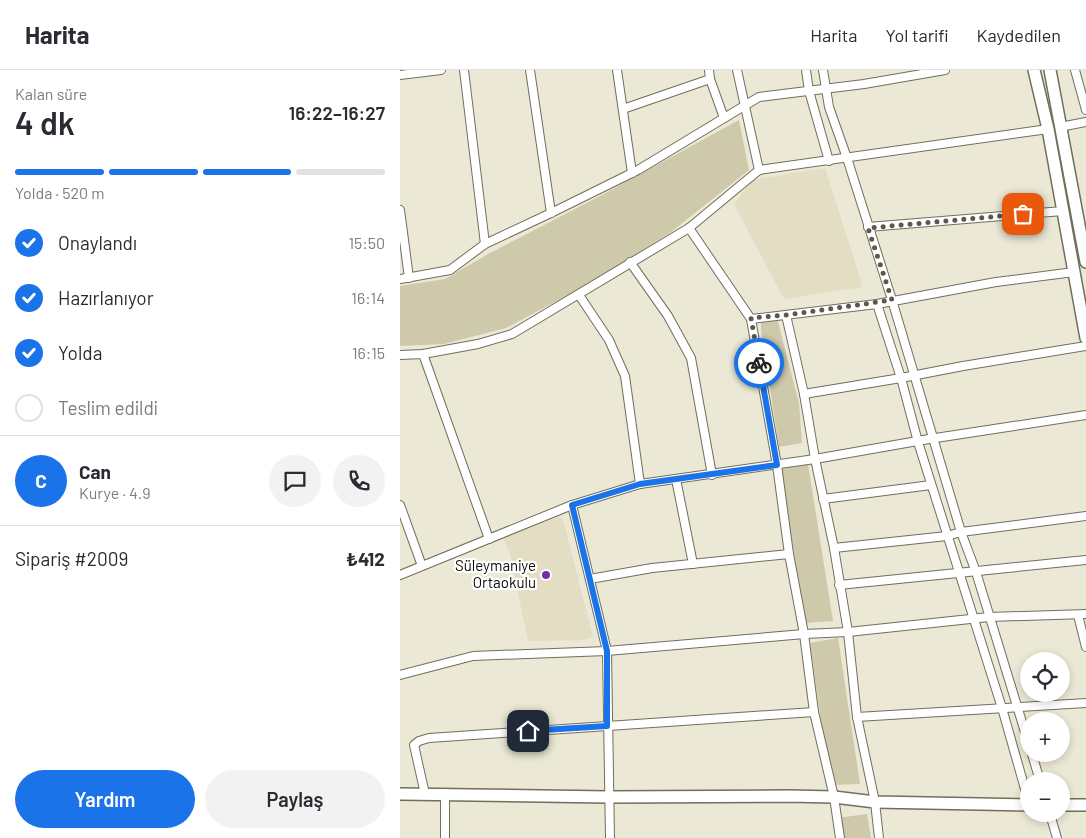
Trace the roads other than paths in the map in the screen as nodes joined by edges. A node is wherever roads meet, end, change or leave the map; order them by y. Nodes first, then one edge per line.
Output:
1 (441, 70) edge
2 (464, 70) edge
3 (530, 70) edge
4 (617, 70) edge
5 (709, 70) edge
6 (737, 70) edge
7 (806, 70) edge
8 (823, 70) edge
9 (945, 70) edge
10 (1034, 70) edge
11 (1050, 70) edge
12 (1075, 70) edge
13 (400, 75) edge
14 (710, 79) junction
15 (825, 89) junction
16 (809, 91) junction
17 (745, 105) junction
18 (623, 109) junction
19 (1086, 110) edge
20 (724, 118) junction
21 (1086, 122) edge
22 (1054, 128) junction
23 (847, 158) junction
24 (829, 161) junction
25 (759, 170) junction
26 (632, 173) junction
27 (400, 210) edge
28 (1063, 211) junction
29 (551, 213) junction
30 (1083, 227) edge
31 (690, 228) junction
32 (868, 228) junction
33 (485, 244) junction
34 (630, 262) junction
35 (1086, 262) edge
36 (1074, 272) junction
37 (409, 278) junction
38 (400, 280) edge
39 (579, 294) junction
40 (892, 300) junction
41 (876, 304) junction
42 (786, 315) junction
43 (751, 318) junction
44 (1086, 338) edge
45 (1086, 346) edge
46 (423, 354) junction
47 (400, 355) edge
48 (913, 375) junction
49 (901, 378) junction
50 (804, 394) junction
51 (1086, 415) edge
52 (933, 438) junction
53 (918, 442) junction
54 (815, 459) junction
55 (777, 465) junction
56 (712, 474) junction
57 (676, 480) junction
58 (640, 484) junction
59 (931, 485) junction
60 (824, 499) junction
61 (400, 505) edge
62 (572, 505) junction
63 (1086, 516) edge
64 (961, 532) junction
65 (947, 536) junction
66 (489, 539) junction
67 (834, 548) junction
68 (789, 554) junction
69 (1086, 560) edge
70 (693, 564) junction
71 (422, 566) junction
72 (976, 572) junction
73 (959, 573) junction
74 (400, 575) edge
75 (590, 579) junction
76 (839, 585) junction
77 (1082, 614) edge
78 (989, 617) junction
79 (974, 618) junction
80 (848, 632) junction
81 (804, 634) junction
82 (1086, 647) edge
83 (607, 651) junction
84 (400, 675) edge
85 (1086, 703) edge
86 (1018, 707) junction
87 (1002, 708) junction
88 (814, 712) junction
89 (1020, 714) edge
90 (857, 717) junction
91 (607, 726) junction
92 (1020, 772) edge
93 (400, 794) edge
94 (425, 794) junction
95 (445, 794) junction
96 (609, 797) junction
97 (834, 797) junction
98 (875, 802) junction
99 (1020, 804) edge
100 (1070, 805) edge
101 (1086, 805) edge
102 (1052, 822) edge
103 (445, 838) edge
104 (610, 838) edge
105 (840, 838) edge
106 (879, 838) edge
107 (1057, 838) edge

1 - 13 street
2 - 33 street
3 - 29 street
4 - 18 street
5 - 14 street
6 - 17 street
7 - 16 street
8 - 15 street
9 - 15 street
10 - 22 street
11 - 22 street
12 - 19 street
14 - 18 street
14 - 20 street
15 - 16 street
15 - 23 street
16 - 17 street
16 - 24 street
17 - 20 street
17 - 25 street
18 - 26 street
20 - 26 street
21 - 22 street
22 - 23 street
22 - 28 street
22 - 30 street
23 - 24 street
23 - 32 street
24 - 25 street
25 - 31 street
26 - 29 street
27 - 37 street
28 - 32 street
28 - 36 street
29 - 33 street
30 - 35 street
31 - 34 street
31 - 43 street
32 - 40 street
33 - 37 street
34 - 39 street
34 - 56 street
36 - 40 street
36 - 44 street
37 - 38 street
39 - 46 street
39 - 58 street
40 - 41 street
40 - 48 street
41 - 42 street
41 - 49 street
42 - 43 street
42 - 50 street
43 - 55 street
45 - 48 street
46 - 47 street
46 - 66 street
48 - 49 street
48 - 52 street
49 - 50 street
49 - 53 street
50 - 54 street
51 - 52 street
52 - 53 street
52 - 64 street
53 - 54 street
53 - 59 street
54 - 55 street
54 - 60 street
55 - 56 street
55 - 68 street
56 - 57 street
57 - 58 street
57 - 70 street
58 - 62 street
59 - 60 street
59 - 65 street
60 - 67 street
61 - 71 street
62 - 66 street
62 - 75 street
63 - 64 street
64 - 65 street
64 - 72 street
65 - 67 street
65 - 73 street
66 - 71 street
67 - 76 street
68 - 70 street
68 - 81 street
69 - 72 street
70 - 75 street
71 - 74 street
72 - 73 street
72 - 78 street
73 - 76 street
73 - 79 street
75 - 83 street
76 - 80 street
77 - 78 street
77 - 82 street
78 - 79 street
78 - 86 street
79 - 80 street
79 - 87 street
80 - 81 street
80 - 90 street
81 - 83 street
81 - 88 street
83 - 84 street
83 - 91 street
85 - 86 street
86 - 87 street
86 - 89 street
87 - 90 street
87 - 92 street
88 - 91 street
88 - 97 street
90 - 98 street
91 - 94 street
91 - 96 street
93 - 94 street
94 - 95 street
95 - 96 street
95 - 103 street
96 - 97 street
96 - 104 street
97 - 98 street
97 - 105 street
98 - 99 street
98 - 106 street
100 - 101 street
102 - 107 street

